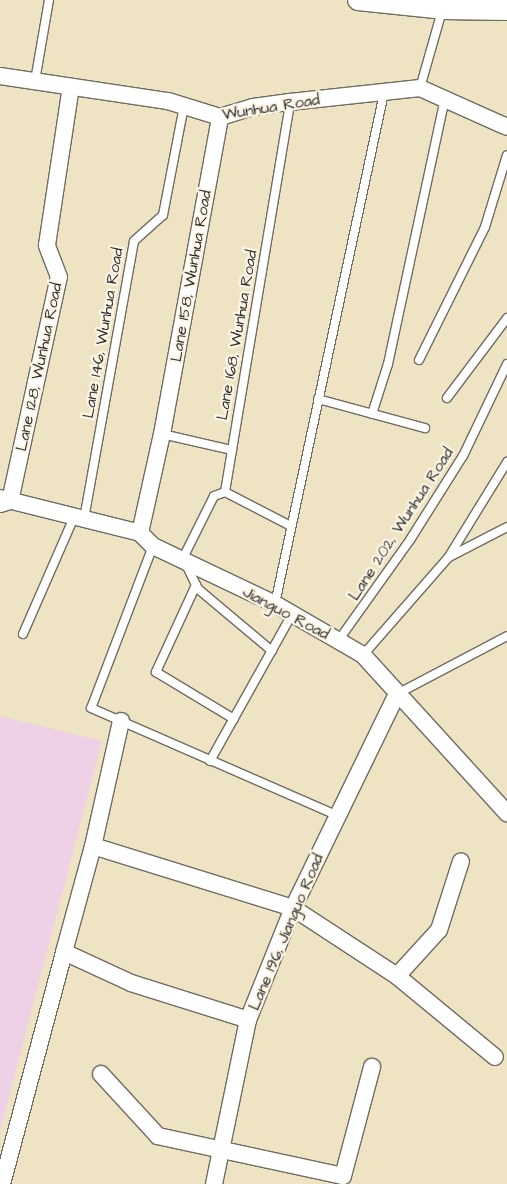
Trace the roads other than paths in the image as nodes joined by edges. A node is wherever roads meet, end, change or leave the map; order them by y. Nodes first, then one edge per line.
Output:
1 (49, 0) edge
2 (358, 0) edge
3 (397, 2) edge
4 (443, 9) junction
5 (507, 10) edge
6 (0, 76) edge
7 (36, 81) junction
8 (71, 87) junction
9 (420, 88) junction
10 (384, 93) junction
11 (445, 99) junction
12 (290, 102) junction
13 (184, 106) junction
14 (220, 117) junction
15 (507, 127) edge
16 (507, 155) edge
17 (507, 318) edge
18 (419, 360) dead end
19 (507, 364) edge
20 (447, 398) dead end
21 (318, 399) junction
22 (372, 414) junction
23 (425, 428) dead end
24 (162, 434) junction
25 (232, 450) junction
26 (507, 462) edge
27 (225, 492) junction
28 (3, 501) edge
29 (79, 518) junction
30 (291, 526) junction
31 (507, 527) edge
32 (140, 533) junction
33 (154, 546) junction
34 (182, 558) junction
35 (448, 558) junction
36 (196, 585) junction
37 (275, 604) junction
38 (292, 614) junction
39 (23, 634) dead end
40 (507, 636) edge
41 (338, 641) junction
42 (272, 651) junction
43 (363, 655) junction
44 (397, 694) junction
45 (234, 719) junction
46 (121, 721) junction
47 (210, 761) junction
48 (507, 813) edge
49 (338, 816) junction
50 (92, 846) junction
51 (461, 861) dead end
52 (293, 908) junction
53 (64, 952) junction
54 (397, 976) junction
55 (248, 1020) junction
56 (495, 1057) dead end
57 (372, 1067) dead end
58 (101, 1074) dead end
59 (222, 1148) junction
60 (2, 1184) edge
61 (214, 1184) edge

1 - 7 lane
2 - 3 street
3 - 4 street
4 - 5 street
4 - 9 lane
6 - 7 street, Wunhua Road
7 - 8 street, Wunhua Road
8 - 13 street, Wunhua Road
8 - 28 street, Lane 128, Wunhua Road
9 - 10 street, Wunhua Road
9 - 11 street
10 - 12 street, Wunhua Road
10 - 21 lane
11 - 15 street
11 - 22 lane
12 - 14 street, Wunhua Road
12 - 25 lane, Lane 168, Wunhua Road
13 - 14 street, Wunhua Road
13 - 29 lane, Lane 146, Wunhua Road
14 - 24 street, Lane 158, Wunhua Road
16 - 18 lane
17 - 20 lane
19 - 41 lane, Lane 202, Wunhua Road
21 - 22 lane
21 - 30 lane
22 - 23 lane
24 - 25 lane
24 - 32 street, Lane 158, Wunhua Road
25 - 27 lane, Lane 168, Wunhua Road
26 - 35 lane
27 - 30 lane
27 - 34 lane
28 - 29 street, Jianguo Road
29 - 32 street, Jianguo Road
29 - 39 lane, Lane 146, Wunhua Road
30 - 37 lane
31 - 35 lane
32 - 33 street, Jianguo Road
33 - 34 street, Jianguo Road
33 - 46 lane
34 - 36 lane
34 - 37 street, Jianguo Road
35 - 43 lane
36 - 42 lane
36 - 45 lane
37 - 38 street, Jianguo Road
38 - 41 street, Jianguo Road
38 - 42 lane
40 - 44 lane
41 - 43 street, Jianguo Road
42 - 45 lane
43 - 44 street, Jianguo Road
44 - 48 street, Jianguo Road
44 - 49 street, Lane 196, Jianguo Road
45 - 47 lane
46 - 47 lane
46 - 50 street
47 - 49 lane
49 - 52 street, Lane 196, Jianguo Road
50 - 52 street
50 - 53 street
51 - 54 street
52 - 54 street
52 - 55 street, Lane 196, Jianguo Road
53 - 55 street
53 - 60 street
54 - 56 street
55 - 59 street, Lane 196, Jianguo Road
57 - 59 street
58 - 59 street
59 - 61 street, Lane 196, Jianguo Road

